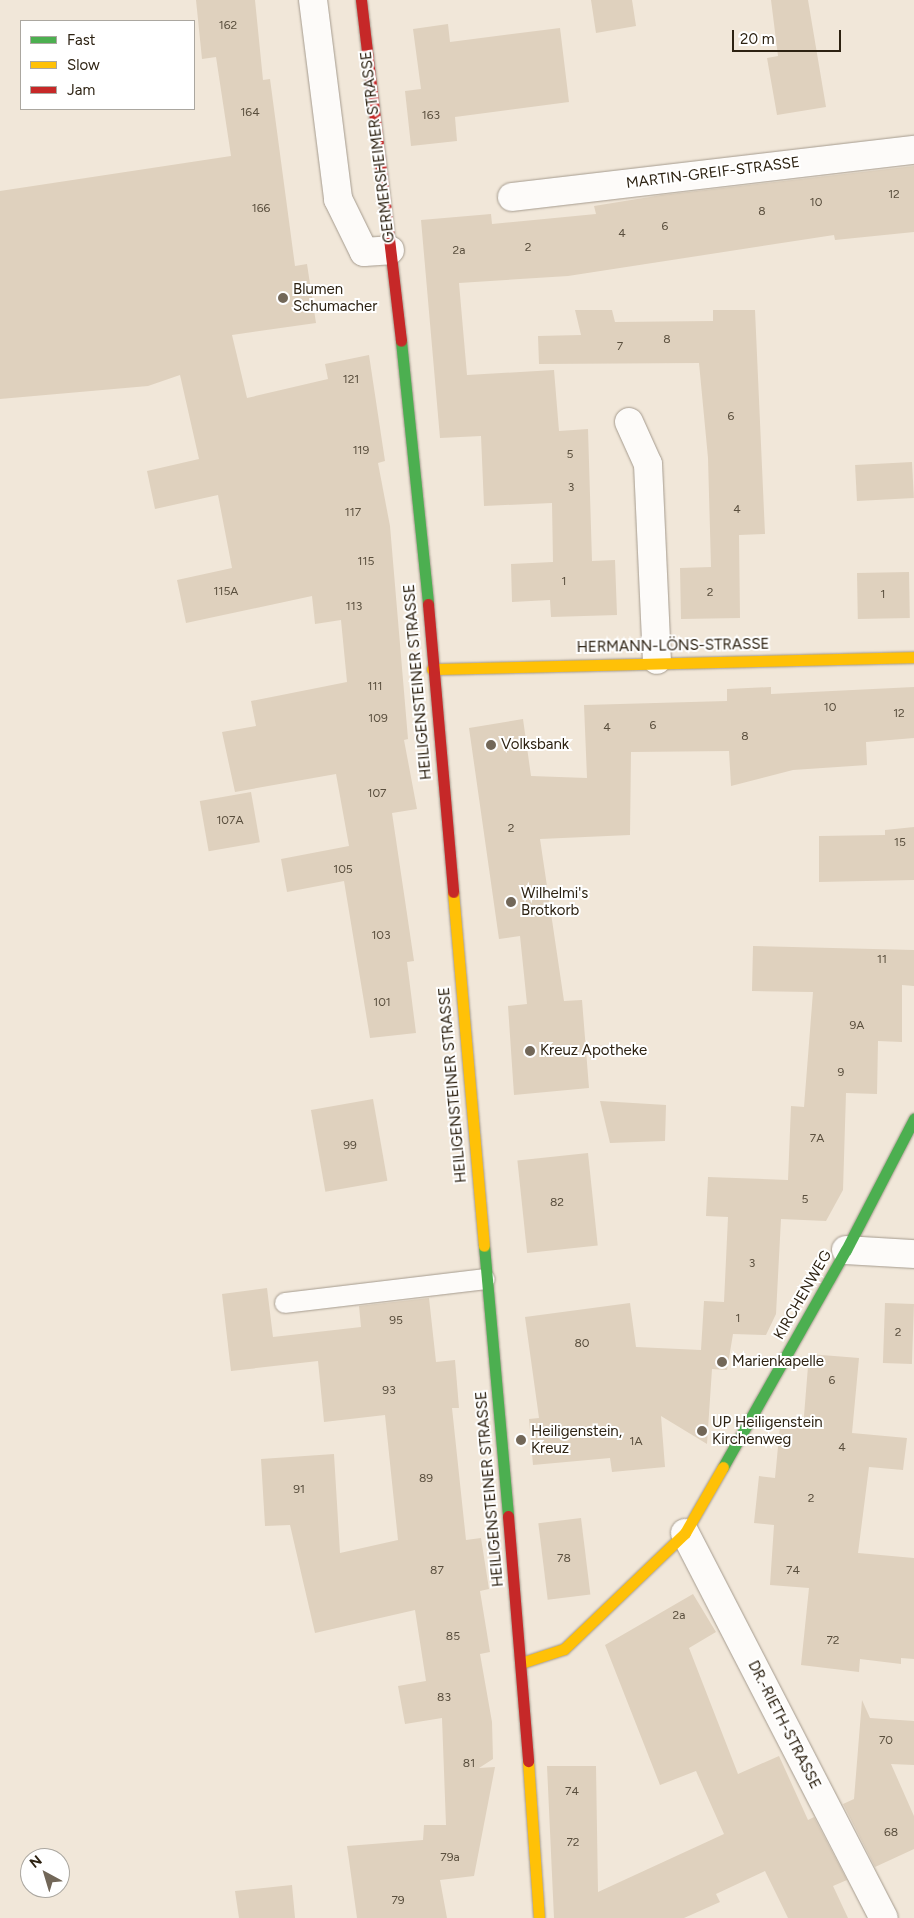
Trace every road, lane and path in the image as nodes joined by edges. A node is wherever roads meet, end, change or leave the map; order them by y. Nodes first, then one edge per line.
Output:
1 (313, 0) edge
2 (360, 0) edge
3 (914, 150) edge
4 (512, 196) dead end
5 (390, 250) junction
6 (629, 422) dead end
7 (914, 657) edge
8 (657, 660) junction
9 (432, 669) junction
10 (914, 1119) edge
11 (846, 1250) junction
12 (914, 1254) edge
13 (484, 1279) junction
14 (285, 1304) dead end
15 (685, 1533) junction
16 (521, 1664) junction
17 (539, 1918) edge
18 (884, 1918) edge

1 - 5 street, GERMERSHEIMER STRASSE
2 - 5 main road, GERMERSHEIMER STRASSE
3 - 4 street, MARTIN-GREIF-STRASSE
5 - 9 main road, HEILIGENSTEINER STRASSE
6 - 8 street
7 - 8 main road, HERMANN-LÖNS-STRASSE
8 - 9 main road, HERMANN-LÖNS-STRASSE
9 - 13 main road, HEILIGENSTEINER STRASSE
10 - 11 main road, KIRCHENWEG
11 - 12 street
11 - 15 main road, KIRCHENWEG
13 - 14 lane
13 - 16 main road, HEILIGENSTEINER STRASSE
15 - 16 main road, KIRCHENWEG
15 - 18 street, DR.-RIETH-STRASSE
16 - 17 main road, HEILIGENSTEINER STRASSE

